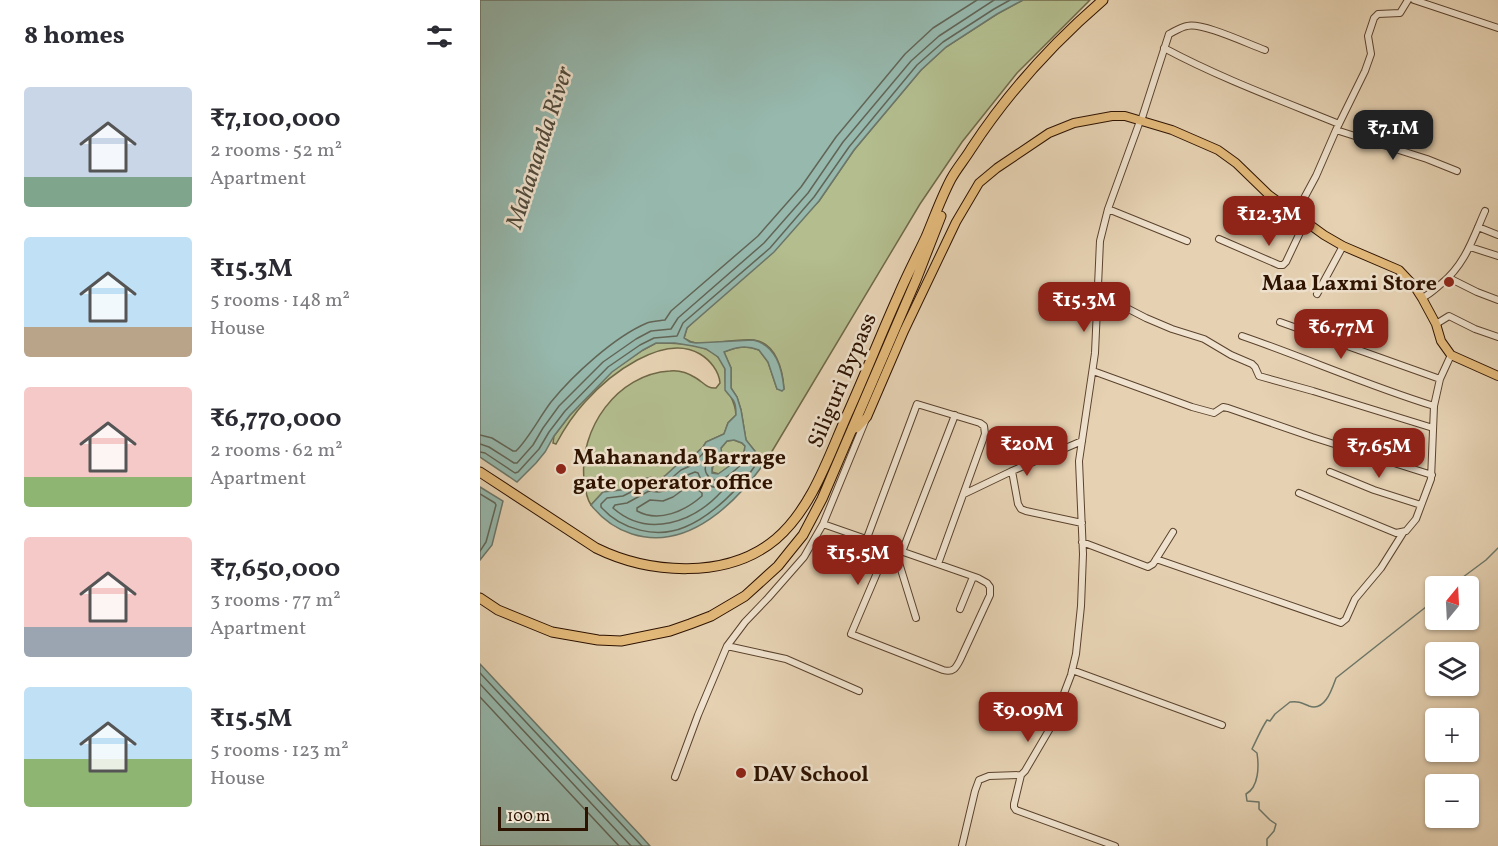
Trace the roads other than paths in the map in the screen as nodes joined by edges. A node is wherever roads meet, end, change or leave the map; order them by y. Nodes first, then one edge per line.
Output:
1 (1103, 0) edge
2 (1408, 0) edge
3 (1414, 0) edge
4 (1498, 28) edge
5 (1164, 48) junction
6 (1265, 50) dead end
7 (1140, 121) junction
8 (1337, 127) junction
9 (974, 145) junction
10 (1457, 171) dead end
11 (1108, 209) junction
12 (1485, 211) dead end
13 (1295, 218) junction
14 (1305, 222) junction
15 (1478, 226) junction
16 (1498, 235) edge
17 (1220, 238) dead end
18 (1187, 241) dead end
19 (1343, 246) junction
20 (1470, 247) junction
21 (1498, 256) edge
22 (1449, 278) junction
23 (1097, 290) junction
24 (1317, 294) dead end
25 (1422, 298) junction
26 (1498, 300) edge
27 (1280, 322) dead end
28 (1436, 324) junction
29 (1242, 336) dead end
30 (1498, 337) edge
31 (1450, 355) junction
32 (1093, 370) junction
33 (1498, 376) edge
34 (1440, 379) junction
35 (1434, 406) junction
36 (955, 416) junction
37 (867, 417) junction
38 (1433, 428) junction
39 (852, 429) junction
40 (1082, 441) junction
41 (1012, 471) junction
42 (480, 472) edge
43 (1330, 472) dead end
44 (1431, 475) junction
45 (1299, 493) dead end
46 (963, 495) junction
47 (1421, 506) junction
48 (1082, 523) junction
49 (823, 524) junction
50 (1173, 532) dead end
51 (1403, 533) junction
52 (867, 538) junction
53 (1082, 542) junction
54 (895, 550) junction
55 (1156, 559) junction
56 (938, 564) junction
57 (973, 577) junction
58 (480, 598) edge
59 (960, 609) dead end
60 (916, 618) dead end
61 (726, 646) junction
62 (1072, 670) junction
63 (860, 691) dead end
64 (1222, 725) dead end
65 (1021, 775) junction
66 (675, 777) dead end
67 (962, 846) edge
68 (1115, 846) edge

1 - 9 highway, Siliguri Bypass
2 - 8 street
3 - 4 street
5 - 6 street
5 - 7 street
5 - 8 street
7 - 11 street
7 - 13 main road
7 - 37 main road
8 - 10 street
8 - 13 street
9 - 39 highway
9 - 42 highway, Siliguri Bypass
11 - 18 street
11 - 23 street
12 - 15 street
13 - 14 main road
14 - 17 street
14 - 19 main road
15 - 16 street
15 - 20 street
19 - 24 street
19 - 25 main road
20 - 21 street
20 - 22 street
22 - 25 street
22 - 26 street
23 - 32 street
23 - 38 street
25 - 28 main road
27 - 34 street
28 - 30 street
28 - 31 main road
29 - 35 street
31 - 33 main road
31 - 34 street
32 - 40 street
32 - 44 street
34 - 35 street
35 - 38 street
36 - 46 street
36 - 52 street
36 - 54 street
37 - 39 main road
37 - 49 street
38 - 44 street
39 - 58 highway
40 - 41 street
40 - 48 street
41 - 46 street
41 - 48 street
43 - 47 street
44 - 47 street
45 - 51 street
46 - 56 street
47 - 51 street
48 - 53 street
49 - 52 street
49 - 61 street
50 - 55 street
51 - 55 street
52 - 54 street
53 - 55 street
53 - 62 street
54 - 56 street
54 - 57 street
54 - 60 street
56 - 57 street
57 - 59 street
61 - 63 street
61 - 66 street
62 - 64 street
62 - 65 street
65 - 67 street
65 - 68 street

